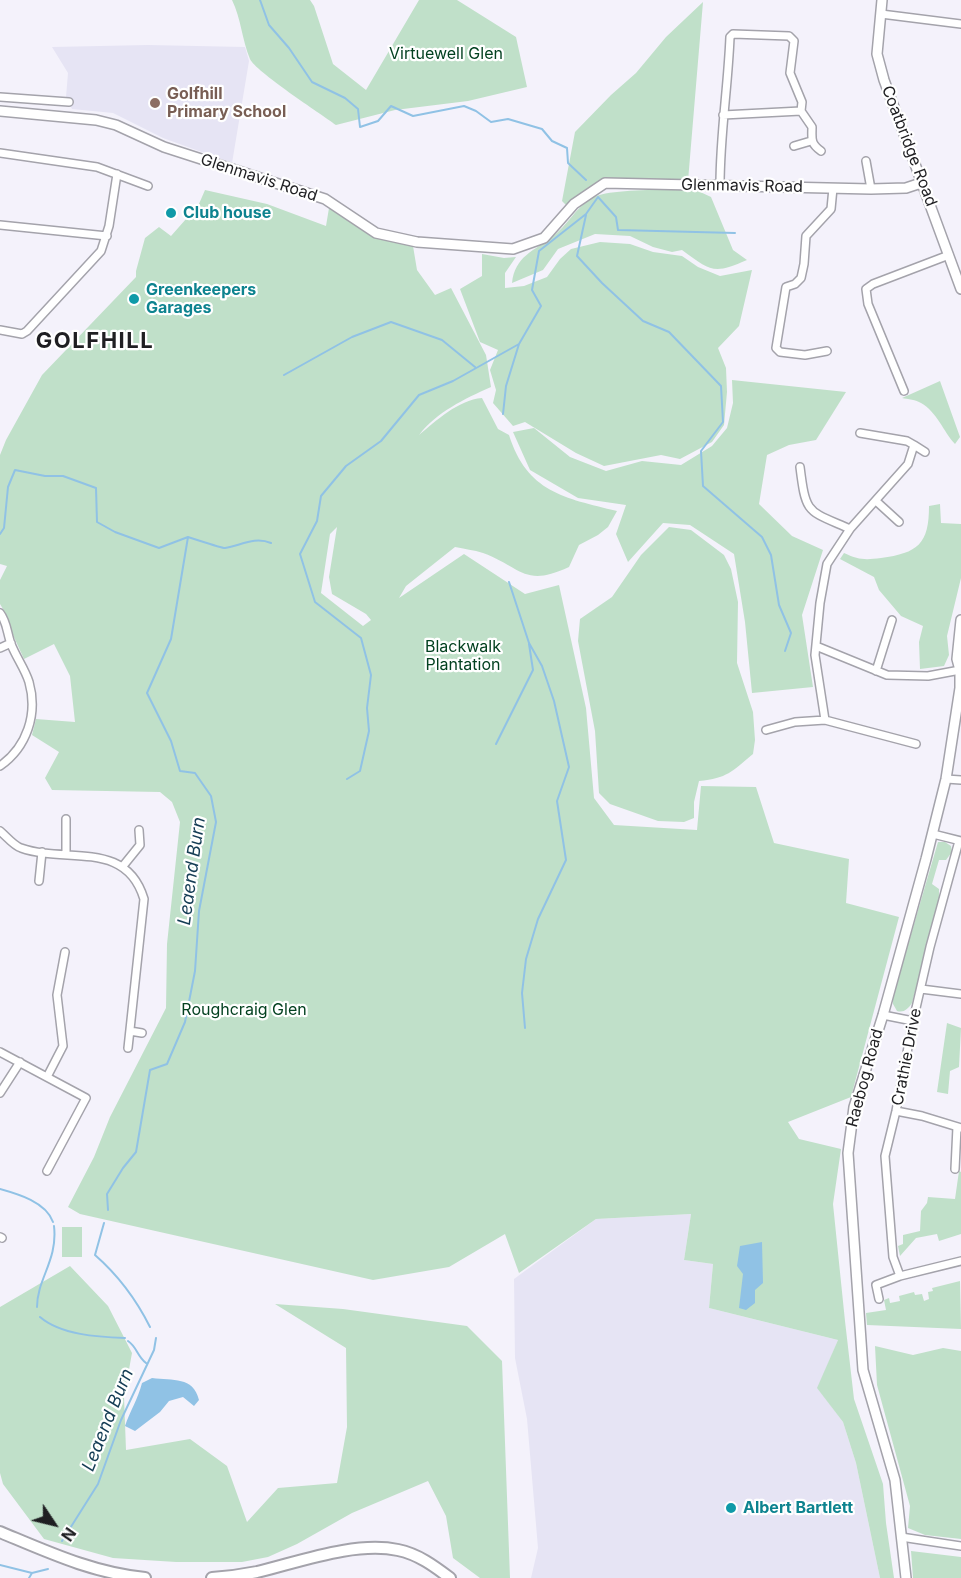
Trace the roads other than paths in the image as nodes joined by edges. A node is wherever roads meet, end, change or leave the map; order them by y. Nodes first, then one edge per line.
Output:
1 (882, 0) edge
2 (881, 14) junction
3 (961, 24) edge
4 (0, 97) edge
5 (46, 100) junction
6 (69, 102) dead end
7 (0, 111) edge
8 (801, 111) junction
9 (45, 115) junction
10 (723, 115) junction
11 (811, 141) junction
12 (794, 146) dead end
13 (821, 151) dead end
14 (0, 153) edge
15 (866, 160) dead end
16 (117, 174) junction
17 (921, 183) junction
18 (720, 185) junction
19 (148, 186) dead end
20 (833, 188) junction
21 (871, 189) junction
22 (0, 225) edge
23 (107, 236) junction
24 (949, 255) junction
25 (961, 289) edge
26 (0, 330) edge
27 (827, 351) dead end
28 (904, 391) dead end
29 (860, 433) dead end
30 (914, 445) junction
31 (925, 452) dead end
32 (800, 467) dead end
33 (876, 501) junction
34 (899, 522) dead end
35 (850, 530) junction
36 (0, 613) edge
37 (892, 620) dead end
38 (961, 620) edge
39 (961, 636) edge
40 (10, 643) junction
41 (816, 646) junction
42 (0, 648) edge
43 (960, 670) edge
44 (876, 671) junction
45 (825, 720) junction
46 (766, 730) dead end
47 (916, 744) dead end
48 (0, 766) edge
49 (946, 779) junction
50 (961, 780) edge
51 (66, 819) dead end
52 (139, 830) dead end
53 (0, 831) edge
54 (933, 834) junction
55 (960, 841) edge
56 (42, 852) junction
57 (66, 855) junction
58 (123, 866) junction
59 (39, 881) dead end
60 (65, 952) dead end
61 (921, 989) junction
62 (961, 994) edge
63 (883, 1015) junction
64 (913, 1021) junction
65 (130, 1031) junction
66 (142, 1033) dead end
67 (128, 1048) dead end
68 (0, 1052) edge
69 (20, 1062) junction
70 (47, 1077) junction
71 (0, 1093) edge
72 (896, 1111) junction
73 (959, 1128) edge
74 (955, 1168) dead end
75 (47, 1171) dead end
76 (961, 1261) edge
77 (900, 1276) junction
78 (879, 1299) dead end
79 (0, 1532) edge
80 (901, 1537) junction
81 (961, 1546) edge
82 (145, 1578) edge
83 (212, 1578) edge
84 (450, 1578) edge
85 (906, 1578) edge

1 - 2 main road, Coatbridge Road
2 - 3 street
2 - 17 main road, Coatbridge Road
4 - 5 street
5 - 6 street
5 - 9 street
7 - 9 main road, Glenmavis Road
8 - 10 street
8 - 10 street
8 - 11 street
9 - 18 main road, Glenmavis Road
10 - 18 street
11 - 12 street
11 - 13 street
14 - 16 street
15 - 21 street
16 - 19 street
16 - 23 street
17 - 21 main road, Glenmavis Road
17 - 24 main road, Coatbridge Road
18 - 20 main road, Glenmavis Road
20 - 21 main road, Glenmavis Road
20 - 27 street
22 - 23 street
23 - 26 street
24 - 25 main road, Coatbridge Road
24 - 28 street
29 - 30 street
30 - 31 street
30 - 33 street
32 - 35 street
33 - 34 street
33 - 35 street
35 - 41 street
36 - 40 street
37 - 44 street
38 - 39 main road, Raebog Road
39 - 43 main road, Raebog Road
40 - 42 street
40 - 48 street
41 - 44 street
41 - 45 street
43 - 44 street
43 - 49 main road, Raebog Road
45 - 46 street
45 - 47 street
49 - 50 street
49 - 54 main road, Raebog Road
51 - 57 street
52 - 58 street
53 - 56 street
54 - 55 street
54 - 63 main road, Raebog Road
55 - 61 street, Crathie Drive
56 - 57 street
56 - 59 street
57 - 58 street
58 - 65 street
60 - 70 street
61 - 62 street
61 - 64 street, Crathie Drive
63 - 64 street
63 - 80 main road, Raebog Road
64 - 72 street, Crathie Drive
65 - 66 street
65 - 67 street
68 - 69 street
69 - 70 street
69 - 71 street
70 - 75 street
72 - 73 street
72 - 77 street, Crathie Drive
73 - 74 street
76 - 77 street
77 - 78 street
79 - 82 main road
80 - 81 street
80 - 85 main road, Raebog Road
83 - 84 main road

